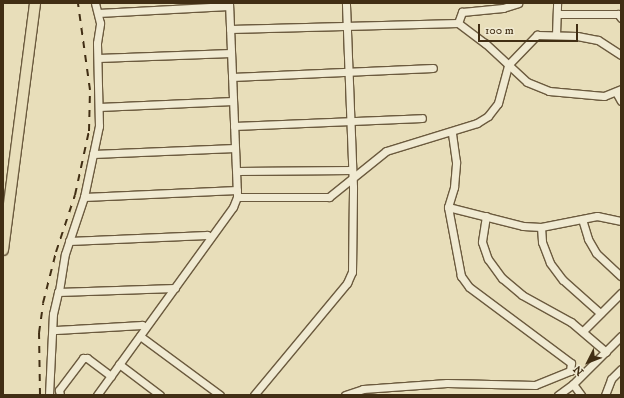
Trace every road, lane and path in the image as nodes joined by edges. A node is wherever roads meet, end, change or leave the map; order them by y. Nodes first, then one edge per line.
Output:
1 (35, 3) edge
2 (95, 3) edge
3 (346, 3) edge
4 (518, 3) edge
5 (557, 3) edge
6 (229, 4) edge
7 (98, 13) junction
8 (557, 14) junction
9 (621, 18) edge
10 (458, 23) junction
11 (346, 26) junction
12 (230, 29) junction
13 (556, 34) junction
14 (231, 53) junction
15 (621, 54) edge
16 (98, 58) junction
17 (508, 65) junction
18 (433, 68) dead end
19 (348, 72) junction
20 (232, 77) junction
21 (618, 90) edge
22 (233, 101) junction
23 (621, 101) edge
24 (99, 107) junction
25 (422, 118) dead end
26 (350, 121) junction
27 (234, 126) junction
28 (452, 132) junction
29 (235, 148) junction
30 (93, 154) junction
31 (352, 170) junction
32 (236, 171) junction
33 (352, 180) junction
34 (237, 194) junction
35 (84, 197) junction
36 (448, 207) junction
37 (486, 216) junction
38 (582, 219) junction
39 (621, 221) edge
40 (541, 227) junction
41 (211, 237) junction
42 (69, 241) junction
43 (3, 250) edge
44 (621, 276) edge
45 (175, 288) junction
46 (60, 291) junction
47 (621, 293) edge
48 (600, 313) junction
49 (146, 327) junction
50 (56, 330) dead end
51 (583, 331) junction
52 (140, 336) junction
53 (621, 336) edge
54 (606, 352) junction
55 (119, 364) junction
56 (621, 369) edge
57 (111, 376) junction
58 (573, 384) junction
59 (99, 394) edge
60 (49, 395) edge
61 (60, 395) edge
62 (160, 395) edge
63 (220, 395) edge
64 (254, 395) edge
65 (345, 395) edge
66 (558, 395) edge
67 (581, 395) edge
68 (604, 395) edge

1 - 43 highway
2 - 7 street
3 - 11 street
4 - 10 street
5 - 8 street
6 - 7 street
6 - 12 street
7 - 16 street
8 - 9 street
8 - 13 street
10 - 11 street
10 - 17 street
11 - 12 street
11 - 19 street
12 - 14 street
13 - 15 street
13 - 17 street
14 - 16 street
14 - 20 street
16 - 24 street
17 - 21 street
17 - 28 street
18 - 19 street
19 - 20 street
19 - 26 street
20 - 22 street
21 - 23 street
22 - 24 street
22 - 27 street
24 - 30 street
25 - 26 street
26 - 27 street
26 - 31 street
27 - 29 street
28 - 33 street
28 - 36 street
29 - 30 street
29 - 32 street
30 - 35 street
31 - 32 street
31 - 33 street
32 - 34 street
33 - 34 street
33 - 64 street
34 - 35 street
34 - 41 street
35 - 42 street
36 - 37 street
36 - 65 street
37 - 40 street
37 - 51 street
38 - 39 street
38 - 40 street
38 - 44 street
40 - 48 street
41 - 42 street
41 - 45 street
42 - 46 street
45 - 46 street
45 - 49 street
46 - 60 street
47 - 48 street
48 - 51 street
49 - 50 street
49 - 52 street
51 - 54 street
52 - 55 street
52 - 63 street
53 - 54 street
54 - 58 street
55 - 57 street
55 - 62 street
56 - 68 street
57 - 59 street
57 - 61 street
58 - 66 street
58 - 67 street

